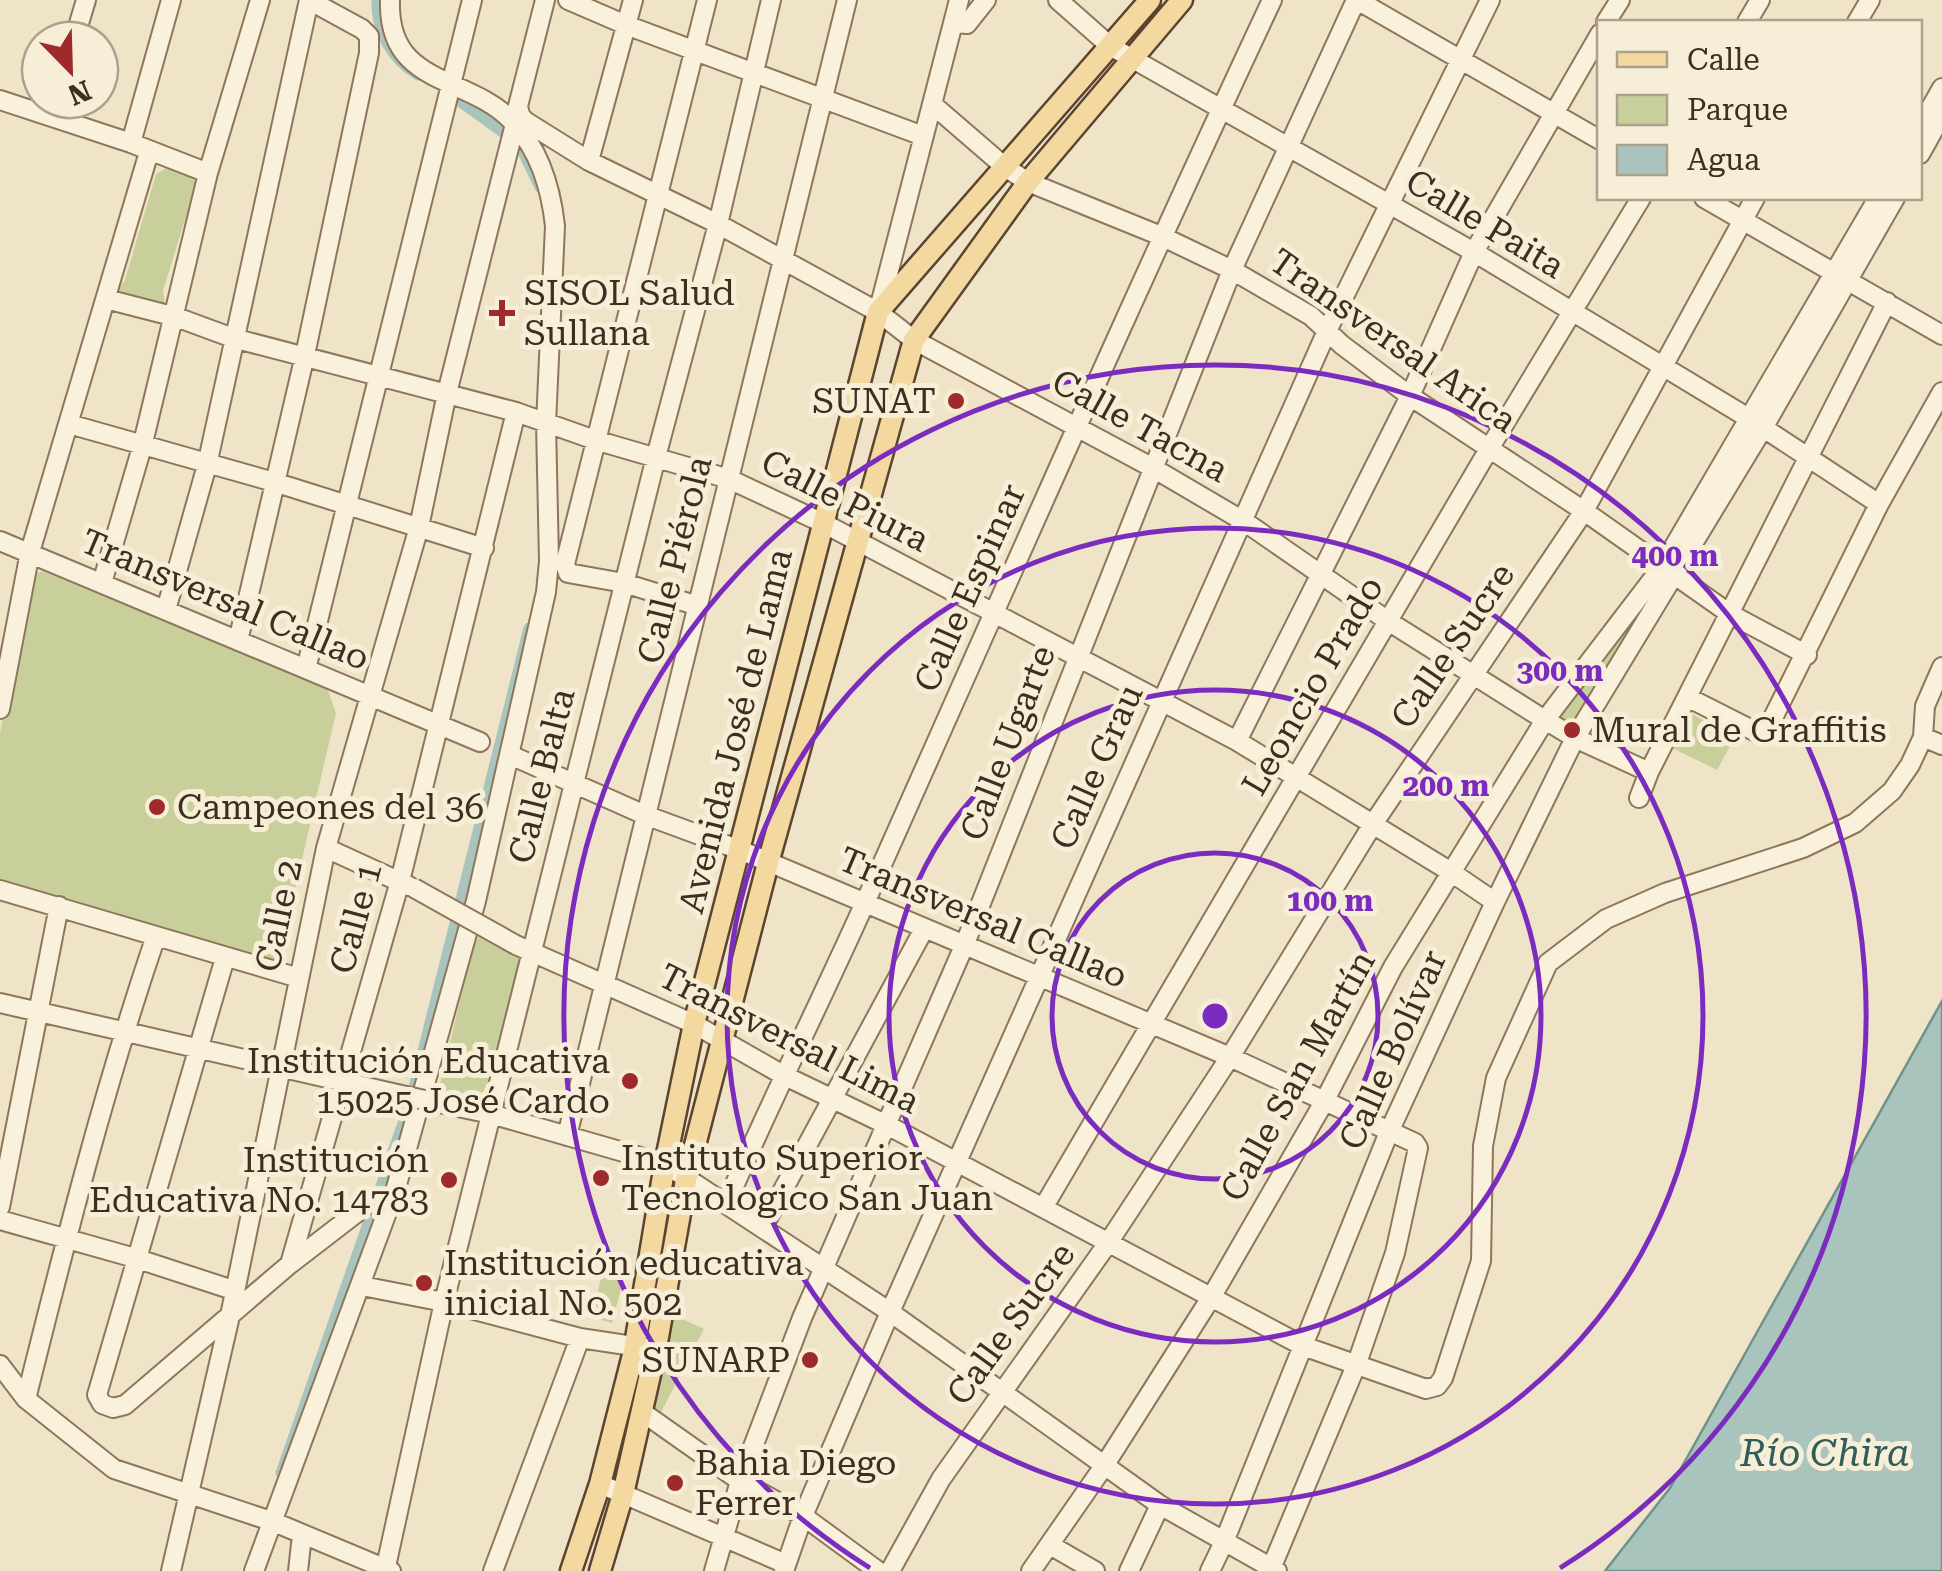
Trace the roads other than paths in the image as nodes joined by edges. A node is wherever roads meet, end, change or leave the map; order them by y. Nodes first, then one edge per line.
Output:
1 (171, 0) edge
2 (260, 0) edge
3 (309, 0) edge
4 (390, 0) edge
5 (472, 0) edge
6 (546, 0) edge
7 (568, 0) edge
8 (633, 0) edge
9 (707, 0) edge
10 (772, 0) edge
11 (847, 0) edge
12 (959, 0) edge
13 (986, 0) edge
14 (1058, 0) edge
15 (1182, 0) edge
16 (1272, 0) edge
17 (1356, 0) edge
18 (1490, 0) edge
19 (1148, 1) edge
20 (954, 23) junction
21 (626, 25) junction
22 (1597, 39) edge
23 (1110, 46) junction
24 (694, 50) junction
25 (1134, 58) junction
26 (1459, 59) junction
27 (754, 70) junction
28 (450, 86) junction
29 (1942, 88) edge
30 (823, 97) junction
31 (932, 104) junction
32 (1222, 108) junction
33 (1552, 114) junction
34 (517, 115) junction
35 (1942, 115) edge
36 (80, 120) edge
37 (1922, 123) edge
38 (922, 136) junction
39 (1597, 138) edge
40 (131, 143) junction
41 (1287, 144) junction
42 (1922, 150) edge
43 (150, 152) junction
44 (589, 161) junction
45 (1005, 167) junction
46 (208, 173) junction
47 (1028, 182) junction
48 (659, 195) junction
49 (1640, 200) edge
50 (1708, 200) edge
51 (1755, 200) edge
52 (1877, 200) edge
53 (1894, 200) edge
54 (1391, 206) junction
55 (1743, 220) junction
56 (718, 224) junction
57 (1161, 236) junction
58 (1474, 252) junction
59 (784, 260) junction
60 (1232, 270) junction
61 (1842, 275) junction
62 (106, 299) junction
63 (1887, 302) junction
64 (878, 312) junction
65 (1571, 313) junction
66 (176, 317) junction
67 (1327, 331) junction
68 (1942, 335) edge
69 (233, 338) junction
70 (914, 340) junction
71 (305, 355) junction
72 (1664, 366) junction
73 (378, 377) junction
74 (1942, 392) edge
75 (447, 393) junction
76 (1410, 396) junction
77 (516, 412) junction
78 (1756, 423) junction
79 (69, 424) junction
80 (546, 424) junction
81 (1078, 427) junction
82 (595, 440) junction
83 (142, 448) junction
84 (1489, 448) junction
85 (656, 456) junction
86 (1807, 458) junction
87 (207, 465) junction
88 (1153, 468) junction
89 (729, 479) junction
90 (274, 482) junction
91 (347, 504) junction
92 (1880, 504) junction
93 (1584, 511) junction
94 (1245, 522) junction
95 (823, 524) junction
96 (419, 527) junction
97 (0, 541) edge
98 (860, 543) junction
99 (484, 548) junction
100 (30, 552) junction
101 (1667, 570) junction
102 (1321, 574) junction
103 (624, 583) junction
104 (102, 584) junction
105 (695, 605) junction
106 (166, 610) junction
107 (1730, 614) junction
108 (993, 615) junction
109 (1388, 621) junction
110 (238, 641) junction
111 (1807, 655) junction
112 (1077, 658) junction
113 (1942, 667) edge
114 (306, 669) junction
115 (1472, 675) junction
116 (368, 696) junction
117 (1689, 698) junction
118 (1162, 701) junction
119 (0, 709) edge
120 (1546, 720) junction
121 (439, 724) junction
122 (1923, 737) junction
123 (1575, 738) junction
124 (1237, 741) junction
125 (480, 742) dead end
126 (1942, 745) edge
127 (517, 758) dead end
128 (1649, 772) junction
129 (1296, 778) junction
130 (573, 783) junction
131 (1639, 798) dead end
132 (646, 815) junction
133 (1373, 824) junction
134 (326, 848) junction
135 (740, 850) junction
136 (768, 863) junction
137 (1451, 872) junction
138 (407, 884) junction
139 (0, 890) edge
140 (1495, 902) junction
141 (865, 904) junction
142 (59, 906) junction
143 (924, 930) junction
144 (156, 936) junction
145 (964, 946) junction
146 (525, 950) junction
147 (225, 958) junction
148 (1039, 977) junction
149 (299, 978) junction
150 (603, 983) junction
151 (0, 1003) edge
152 (37, 1012) junction
153 (694, 1024) junction
154 (1153, 1025) junction
155 (123, 1032) junction
156 (723, 1042) junction
157 (200, 1047) junction
158 (1230, 1057) junction
159 (283, 1068) junction
160 (783, 1075) junction
161 (344, 1082) junction
162 (834, 1098) junction
163 (1324, 1102) junction
164 (491, 1114) junction
165 (887, 1125) junction
166 (1389, 1132) junction
167 (566, 1136) junction
168 (957, 1162) junction
169 (665, 1164) junction
170 (686, 1180) junction
171 (727, 1202) junction
172 (364, 1207) dead end
173 (0, 1208) edge
174 (1043, 1208) junction
175 (0, 1220) edge
176 (764, 1228) junction
177 (66, 1238) junction
178 (1108, 1244) junction
179 (135, 1258) junction
180 (290, 1264) junction
181 (823, 1268) junction
182 (362, 1286) junction
183 (233, 1290) junction
184 (1212, 1296) junction
185 (444, 1302) junction
186 (890, 1312) junction
187 (230, 1316) junction
188 (580, 1338) junction
189 (1303, 1346) junction
190 (645, 1348) junction
191 (1356, 1363) junction
192 (0, 1365) edge
193 (1001, 1392) junction
194 (26, 1399) junction
195 (642, 1412) junction
196 (1104, 1466) junction
197 (740, 1482) junction
198 (600, 1484) junction
199 (189, 1494) junction
200 (623, 1494) junction
201 (1160, 1505) junction
202 (803, 1516) junction
203 (268, 1520) junction
204 (302, 1535) junction
205 (726, 1538) junction
206 (1224, 1542) junction
207 (1050, 1545) junction
208 (785, 1568) edge
209 (387, 1570) edge
210 (1273, 1570) edge
211 (171, 1571) edge
212 (254, 1571) edge
213 (298, 1571) edge
214 (492, 1571) edge
215 (571, 1571) edge
216 (600, 1571) edge
217 (714, 1571) edge
218 (878, 1571) edge
219 (890, 1571) edge
220 (1031, 1571) edge
221 (1095, 1571) edge
222 (1129, 1571) edge
223 (1210, 1571) edge

1 - 40 street
2 - 46 street
3 - 69 street
3 - 71 street
4 - 28 street, Calle Tacna
5 - 28 street
6 - 34 street, Calle 2
7 - 21 street
8 - 21 street
9 - 24 street
10 - 27 street, Calle Balta
11 - 30 street, Calle Piérola
12 - 20 street
13 - 20 street
14 - 23 street, Calle Paita
15 - 25 main road, Avenida José de Lama
16 - 32 street, Calle Espinar
17 - 26 street
17 - 41 street, Calle Ugarte
18 - 26 street, Calle Grau
19 - 23 main road, Avenida José de Lama
20 - 31 street
21 - 24 street
21 - 44 street
22 - 33 street
23 - 25 street, Calle Paita
23 - 45 main road, Avenida José de Lama
24 - 27 street
24 - 48 street
25 - 32 street, Calle Paita
25 - 47 main road, Avenida José de Lama
26 - 33 street
26 - 54 street, Calle Grau
27 - 30 street
27 - 56 street, Calle Balta
28 - 34 street, Calle Tacna
28 - 73 street
29 - 37 street
30 - 38 street
30 - 59 street, Calle Piérola
31 - 38 street
31 - 45 street, Transversal Arica
32 - 41 street, Calle Paita
32 - 57 street, Calle Espinar
33 - 39 street
33 - 58 street
34 - 44 street, Calle Tacna
34 - 75 street, Calle 2
34 - 80 street
35 - 42 street
36 - 40 street
38 - 64 street
40 - 43 street
41 - 54 street, Calle Paita
41 - 60 street, Calle Ugarte
43 - 46 street
43 - 62 street
44 - 48 street, Calle Tacna
45 - 47 street, Transversal Arica
45 - 64 main road, Avenida José de Lama
46 - 66 street
47 - 57 street, Transversal Arica
47 - 70 main road, Avenida José de Lama
48 - 56 street, Calle Tacna
48 - 82 street
49 - 65 street, Leoncio Prado
50 - 55 street
51 - 55 street, Calle Sucre
52 - 61 street
53 - 61 street
54 - 58 street, Calle Paita
54 - 67 street, Calle Grau
55 - 61 street
55 - 72 street, Calle Sucre
56 - 59 street, Calle Tacna
56 - 85 street, Calle Balta
57 - 60 street, Transversal Arica
57 - 81 street, Calle Espinar
58 - 65 street, Calle Paita
58 - 76 street
59 - 64 street, Calle Tacna
59 - 89 street, Calle Piérola
60 - 67 street, Transversal Arica
60 - 88 street, Calle Ugarte
61 - 63 street
61 - 78 street
62 - 66 street, Calle Piura
62 - 79 street
63 - 68 street
63 - 86 street
64 - 70 street, Calle Tacna
64 - 95 main road, Avenida José de Lama
65 - 72 street, Calle Paita
65 - 84 street, Leoncio Prado
66 - 69 street, Calle Piura
66 - 83 street
67 - 76 street, Transversal Arica
67 - 94 street, Calle Grau
69 - 71 street, Calle Piura
69 - 87 street
70 - 81 street, Calle Tacna
70 - 98 main road, Avenida José de Lama
71 - 73 street, Calle Piura
71 - 90 street
72 - 78 street, Calle Paita
72 - 93 street, Calle Sucre
73 - 75 street, Calle Piura
73 - 91 street
74 - 92 street
75 - 77 street, Calle Piura
75 - 96 street, Calle 2
76 - 84 street, Transversal Arica
76 - 102 street
77 - 80 street, Calle Piura
77 - 99 street, Calle 1
78 - 86 street, Calle Paita
78 - 101 street
79 - 83 street
79 - 100 street
80 - 82 street, Calle Piura
80 - 182 street
81 - 88 street, Calle Tacna
81 - 108 street, Calle Espinar
82 - 85 street, Calle Piura
82 - 103 street
83 - 87 street
83 - 104 street
84 - 93 street, Transversal Arica
84 - 109 street, Leoncio Prado
85 - 89 street, Calle Piura
85 - 103 street, Calle Balta
86 - 92 street, Calle Paita
86 - 107 street
87 - 90 street
87 - 106 street
88 - 94 street, Calle Tacna
88 - 112 street, Calle Ugarte
89 - 95 street, Calle Piura
89 - 105 street, Calle Piérola
90 - 91 street
90 - 110 street
91 - 96 street
91 - 114 street
92 - 111 street
93 - 101 street, Transversal Arica
93 - 115 street, Calle Sucre
94 - 102 street, Calle Tacna
94 - 118 street, Calle Grau
95 - 98 street, Calle Piura
95 - 135 main road, Avenida José de Lama
96 - 99 street
96 - 116 street, Calle 2
97 - 100 street, Transversal Callao
98 - 108 street, Calle Piura
98 - 136 main road, Avenida José de Lama
99 - 121 street, Calle 1
100 - 104 street, Transversal Callao
100 - 119 street
101 - 107 street, Transversal Arica
101 - 120 street, Calle San Martín
101 - 123 street, Calle Bolívar
102 - 109 street, Calle Tacna
102 - 124 street
103 - 105 street
103 - 130 street, Calle Balta
104 - 106 street, Transversal Callao
105 - 132 street, Calle Piérola
106 - 110 street, Transversal Callao
107 - 111 street, Transversal Arica
107 - 117 street
108 - 112 street, Calle Piura
108 - 141 street, Calle Espinar
109 - 115 street, Calle Tacna
109 - 129 street, Leoncio Prado
110 - 114 street, Transversal Callao
111 - 117 street
112 - 118 street, Calle Piura
112 - 145 street, Calle Ugarte
113 - 122 street
114 - 116 street, Transversal Callao
115 - 120 street, Calle Tacna
115 - 133 street, Calle Sucre
116 - 121 street, Transversal Callao
116 - 134 street, Calle 2
117 - 128 street
118 - 124 street, Calle Piura
118 - 148 street, Calle Grau
120 - 123 street, Calle Tacna
120 - 137 street, Calle San Martín
121 - 125 street, Transversal Callao
121 - 138 street, Calle 1
122 - 126 street
122 - 191 street, Transversal Lima
123 - 128 street, Calle Tacna
123 - 140 street, Calle Bolívar
124 - 129 street, Calle Piura
127 - 130 street, Transversal Callao
128 - 131 street
129 - 133 street, Calle Piura
129 - 154 street, Leoncio Prado
130 - 132 street, Transversal Callao
130 - 146 street, Calle Balta
132 - 135 street, Transversal Callao
132 - 150 street, Calle Piérola
133 - 137 street, Calle Piura
133 - 158 street, Calle Sucre
134 - 138 street, Transversal Lima
134 - 149 street, Calle 2
135 - 136 street, Transversal Callao
135 - 153 main road, Avenida José de Lama
136 - 141 street, Transversal Callao
136 - 156 main road, Avenida José de Lama
137 - 140 street, Calle Piura
137 - 163 street, Calle San Martín
138 - 146 street, Transversal Lima, bridge
138 - 161 street, Calle 1
139 - 142 street
140 - 166 street, Calle Bolívar
141 - 143 street, Transversal Callao
141 - 160 street, Calle Espinar
142 - 144 street
142 - 152 street
143 - 145 street, Transversal Callao
143 - 162 street
144 - 147 street
144 - 155 street
145 - 148 street, Transversal Callao
145 - 165 street, Calle Ugarte
146 - 150 street, Transversal Lima
146 - 164 street, Calle Balta
147 - 149 street
147 - 157 street
148 - 154 street, Transversal Callao
148 - 168 street, Calle Grau
149 - 159 street, Calle 2
150 - 153 street, Transversal Lima
150 - 167 street, Calle Piérola
151 - 152 street
152 - 155 street
152 - 173 street
153 - 156 street, Transversal Lima
153 - 169 main road, Avenida José de Lama
154 - 158 street, Transversal Callao
154 - 174 street, Leoncio Prado
155 - 157 street
155 - 177 street
156 - 160 street, Transversal Lima
156 - 170 main road, Avenida José de Lama
157 - 159 street
157 - 179 street
158 - 163 street, Transversal Callao
158 - 178 street, Calle Sucre
159 - 161 street
159 - 183 street, Calle 2
160 - 162 street, Transversal Lima
160 - 171 street, Calle Espinar
161 - 164 street, bridge
161 - 180 street, Calle 1
162 - 165 street, Transversal Lima
162 - 176 street
163 - 166 street, Transversal Callao
163 - 184 street, Calle San Martín
164 - 167 street
164 - 185 street, Calle Balta
165 - 168 street, Transversal Lima
165 - 181 street, Calle Ugarte
166 - 189 street, Calle Bolívar
166 - 191 street, Transversal Callao
167 - 169 street
168 - 174 street, Transversal Lima
168 - 186 street, Calle Grau
169 - 170 street
169 - 190 main road, Avenida José de Lama
170 - 171 street
170 - 190 main road, Avenida José de Lama
171 - 176 street
172 - 180 street
174 - 178 street, Transversal Lima
175 - 177 street
176 - 181 street
177 - 179 street
177 - 194 street
178 - 184 street, Transversal Lima
178 - 193 street, Calle Sucre
179 - 183 street
179 - 187 street
180 - 187 street
181 - 186 street
181 - 197 street, Calle Ugarte
182 - 185 street
182 - 203 street
183 - 187 street, Calle 2
184 - 189 street, Transversal Lima
184 - 196 street, Calle San Martín
185 - 188 street
185 - 209 street, Calle Balta
186 - 193 street
186 - 202 street, Calle Grau
187 - 199 street, Calle 2
188 - 190 street
188 - 214 street
189 - 191 street, Transversal Lima
189 - 206 street, Calle Bolívar
190 - 195 main road, Avenida José de Lama
190 - 198 main road, Avenida José de Lama
191 - 210 street
192 - 194 street
193 - 196 street
193 - 219 street, Calle Sucre
194 - 199 street
195 - 197 street
195 - 200 main road, Avenida José de Lama
196 - 201 street
196 - 207 street, Calle San Martín
197 - 202 street
197 - 205 street, Calle Ugarte
198 - 200 street
198 - 215 main road, Avenida José de Lama
199 - 203 street
199 - 211 street, Calle 2
200 - 205 street
200 - 216 main road, Avenida José de Lama
201 - 206 street
201 - 222 street
202 - 208 street, Calle Grau
202 - 218 street
203 - 204 street
203 - 212 street
204 - 209 street
204 - 213 street
205 - 208 street
205 - 217 street, Calle Ugarte
206 - 210 street
206 - 223 street, Calle Bolívar
207 - 220 street, Calle San Martín
207 - 221 street

